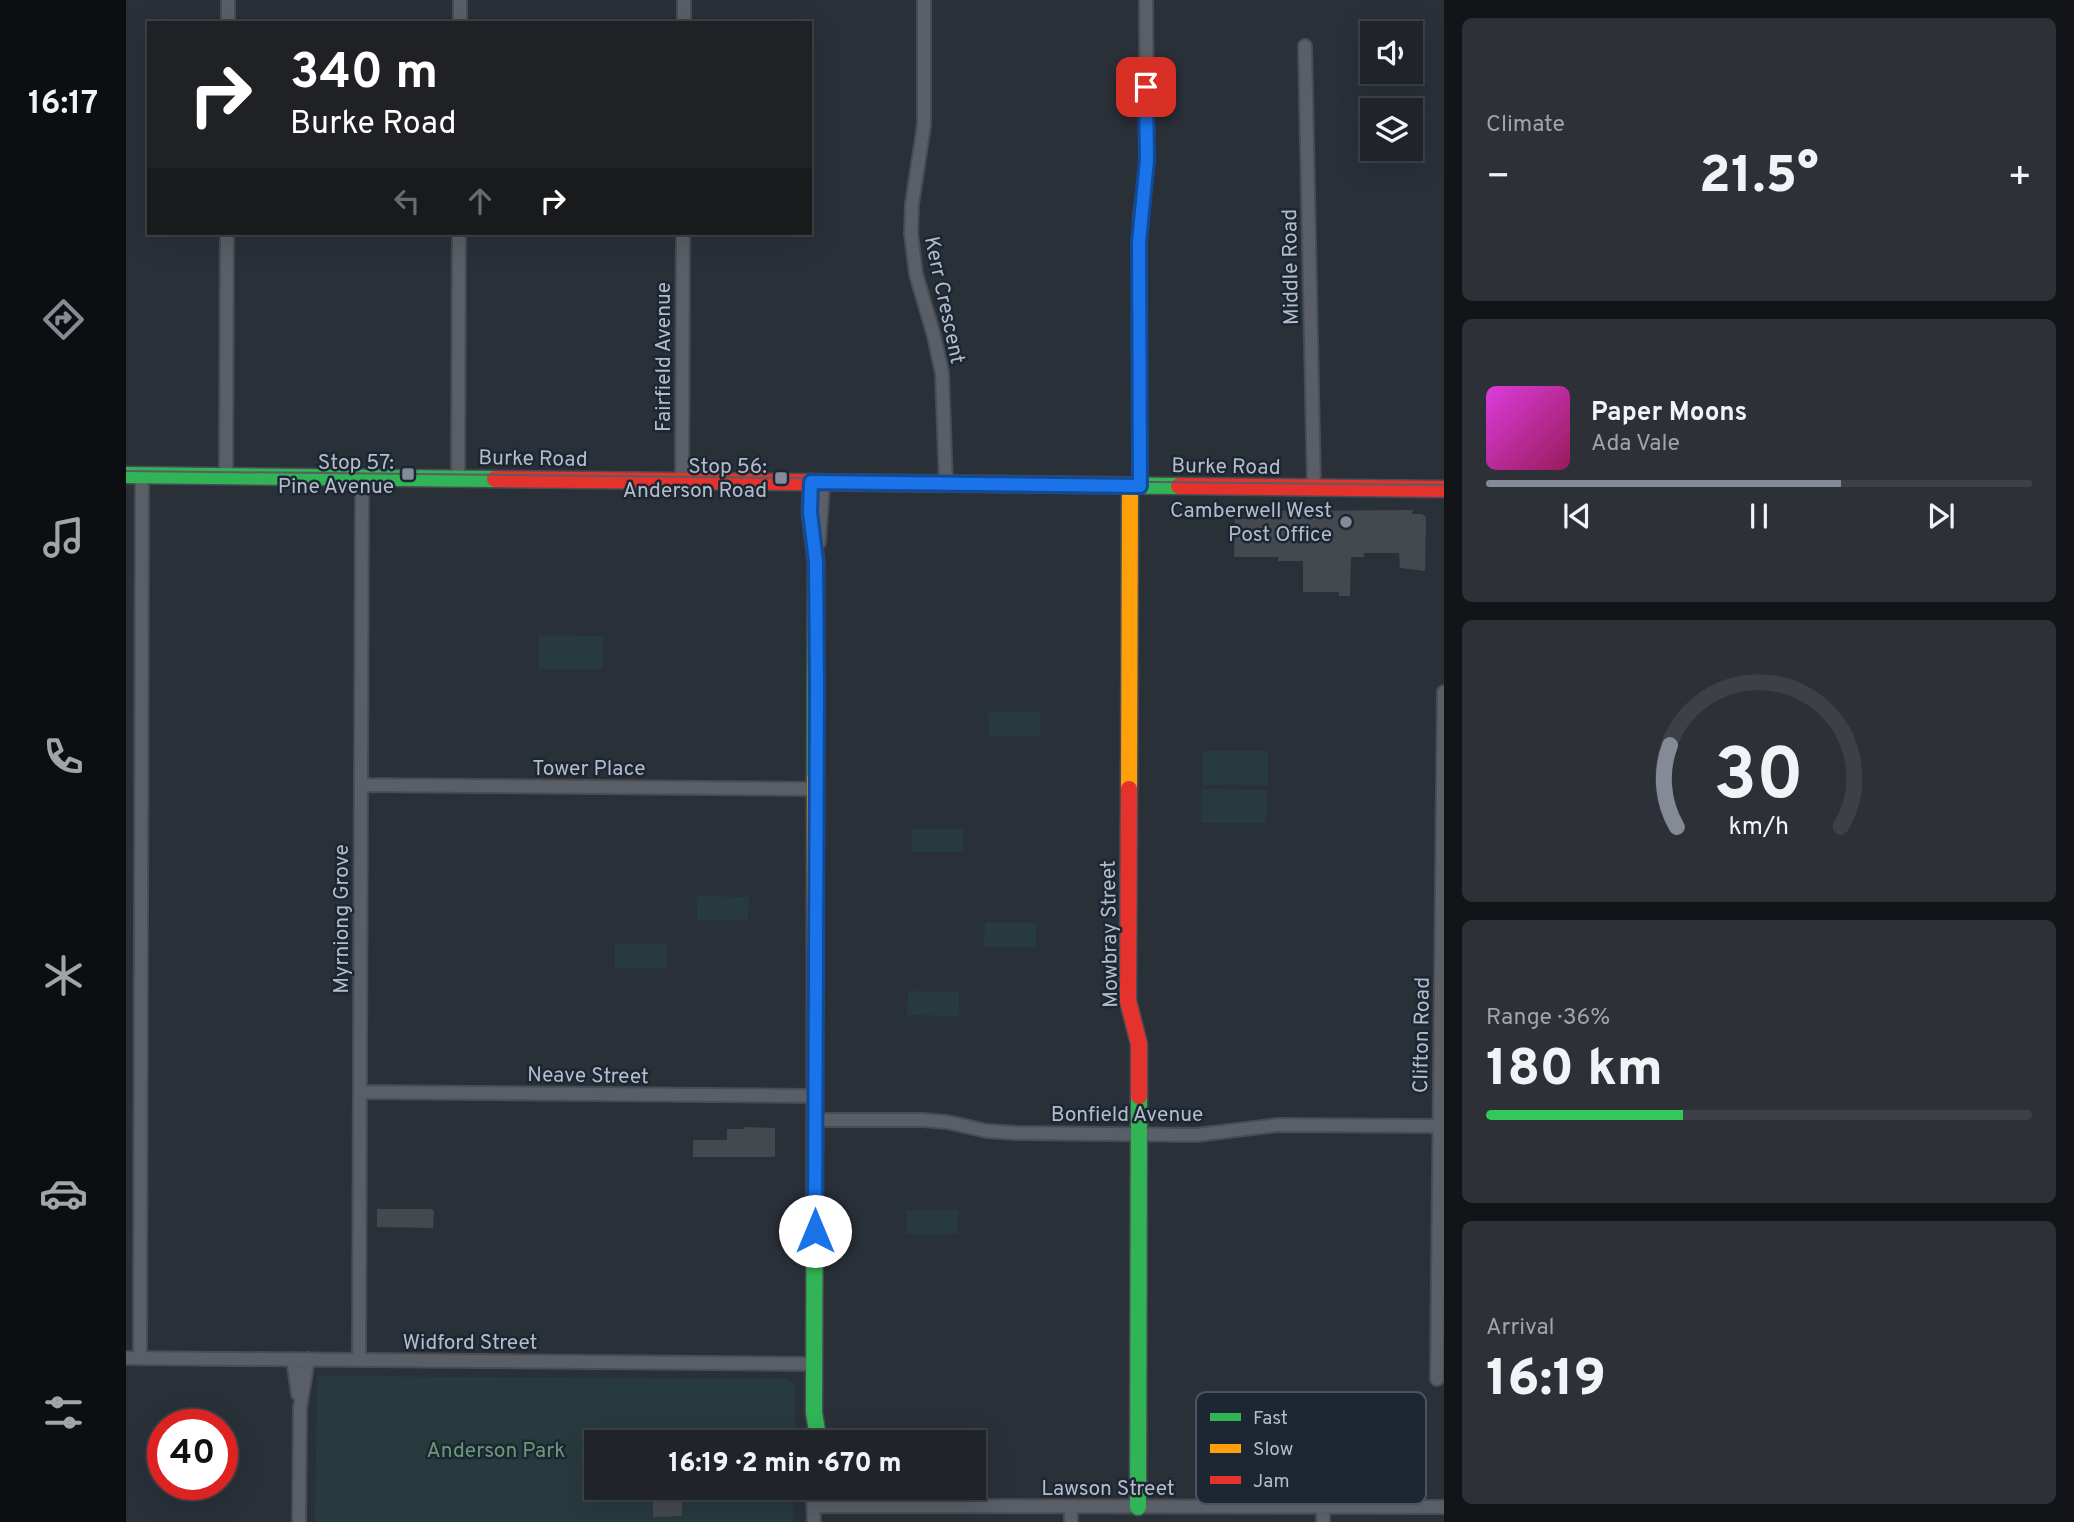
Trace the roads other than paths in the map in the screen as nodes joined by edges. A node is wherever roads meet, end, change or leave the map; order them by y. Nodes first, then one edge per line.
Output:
1 (228, 0) edge
2 (460, 0) edge
3 (684, 0) edge
4 (924, 0) edge
5 (1146, 0) edge
6 (228, 21) edge
7 (460, 21) edge
8 (684, 21) edge
9 (1305, 46) dead end
10 (227, 235) edge
11 (459, 235) edge
12 (683, 235) edge
13 (134, 475) edge
14 (226, 476) junction
15 (362, 477) junction
16 (458, 478) junction
17 (682, 481) junction
18 (817, 482) junction
19 (946, 484) junction
20 (1135, 486) junction
21 (1314, 488) junction
22 (1444, 489) edge
23 (1444, 692) edge
24 (361, 785) junction
25 (817, 789) junction
26 (360, 1091) junction
27 (815, 1096) junction
28 (816, 1120) junction
29 (1439, 1126) junction
30 (1139, 1134) junction
31 (1442, 1172) edge
32 (126, 1358) edge
33 (140, 1358) junction
34 (293, 1359) junction
35 (308, 1359) junction
36 (359, 1360) junction
37 (814, 1364) junction
38 (1437, 1379) dead end
39 (300, 1408) junction
40 (814, 1413) junction
41 (811, 1430) edge
42 (817, 1430) edge
43 (814, 1500) edge
44 (814, 1505) junction
45 (1071, 1507) junction
46 (1138, 1507) junction
47 (1324, 1507) junction
48 (1444, 1507) edge
49 (299, 1522) edge
50 (814, 1522) edge
51 (1071, 1522) edge
52 (1323, 1522) edge

1 - 6 street
2 - 7 street
3 - 8 street
4 - 19 street, Kerr Crescent
5 - 20 street
9 - 21 street, Middle Road
10 - 14 street
11 - 16 street
12 - 17 street, Fairfield Avenue
13 - 14 street, Burke Road
13 - 33 street
14 - 15 street, Burke Road
15 - 16 street, Burke Road
15 - 24 street, Myrniong Grove
16 - 17 street, Burke Road
17 - 18 street, Burke Road
18 - 19 street, Burke Road
18 - 25 street
19 - 20 street, Burke Road
20 - 21 street, Burke Road
20 - 30 street, Mowbray Street
21 - 22 street, Burke Road
23 - 29 street, Clifton Road
24 - 25 street, Tower Place
24 - 26 street, Myrniong Grove
25 - 27 street
26 - 27 street, Neave Street
26 - 36 street, Myrniong Grove
27 - 28 street
28 - 30 street, Bonfield Avenue
28 - 37 street
29 - 30 street, Bonfield Avenue
29 - 31 street, Clifton Road
30 - 46 street, Mowbray Street
31 - 38 street, Clifton Road
32 - 33 street, Widford Street
33 - 34 street, Widford Street
34 - 35 street, Widford Street
34 - 39 street
35 - 36 street, Widford Street
35 - 39 street
36 - 37 street, Widford Street
37 - 40 street
39 - 49 street
40 - 41 street
40 - 42 street
43 - 44 street
44 - 45 street, Lawson Street
44 - 50 street
45 - 46 street, Lawson Street
45 - 51 street
46 - 47 street, Lawson Street
47 - 48 street, Lawson Street
47 - 52 street

